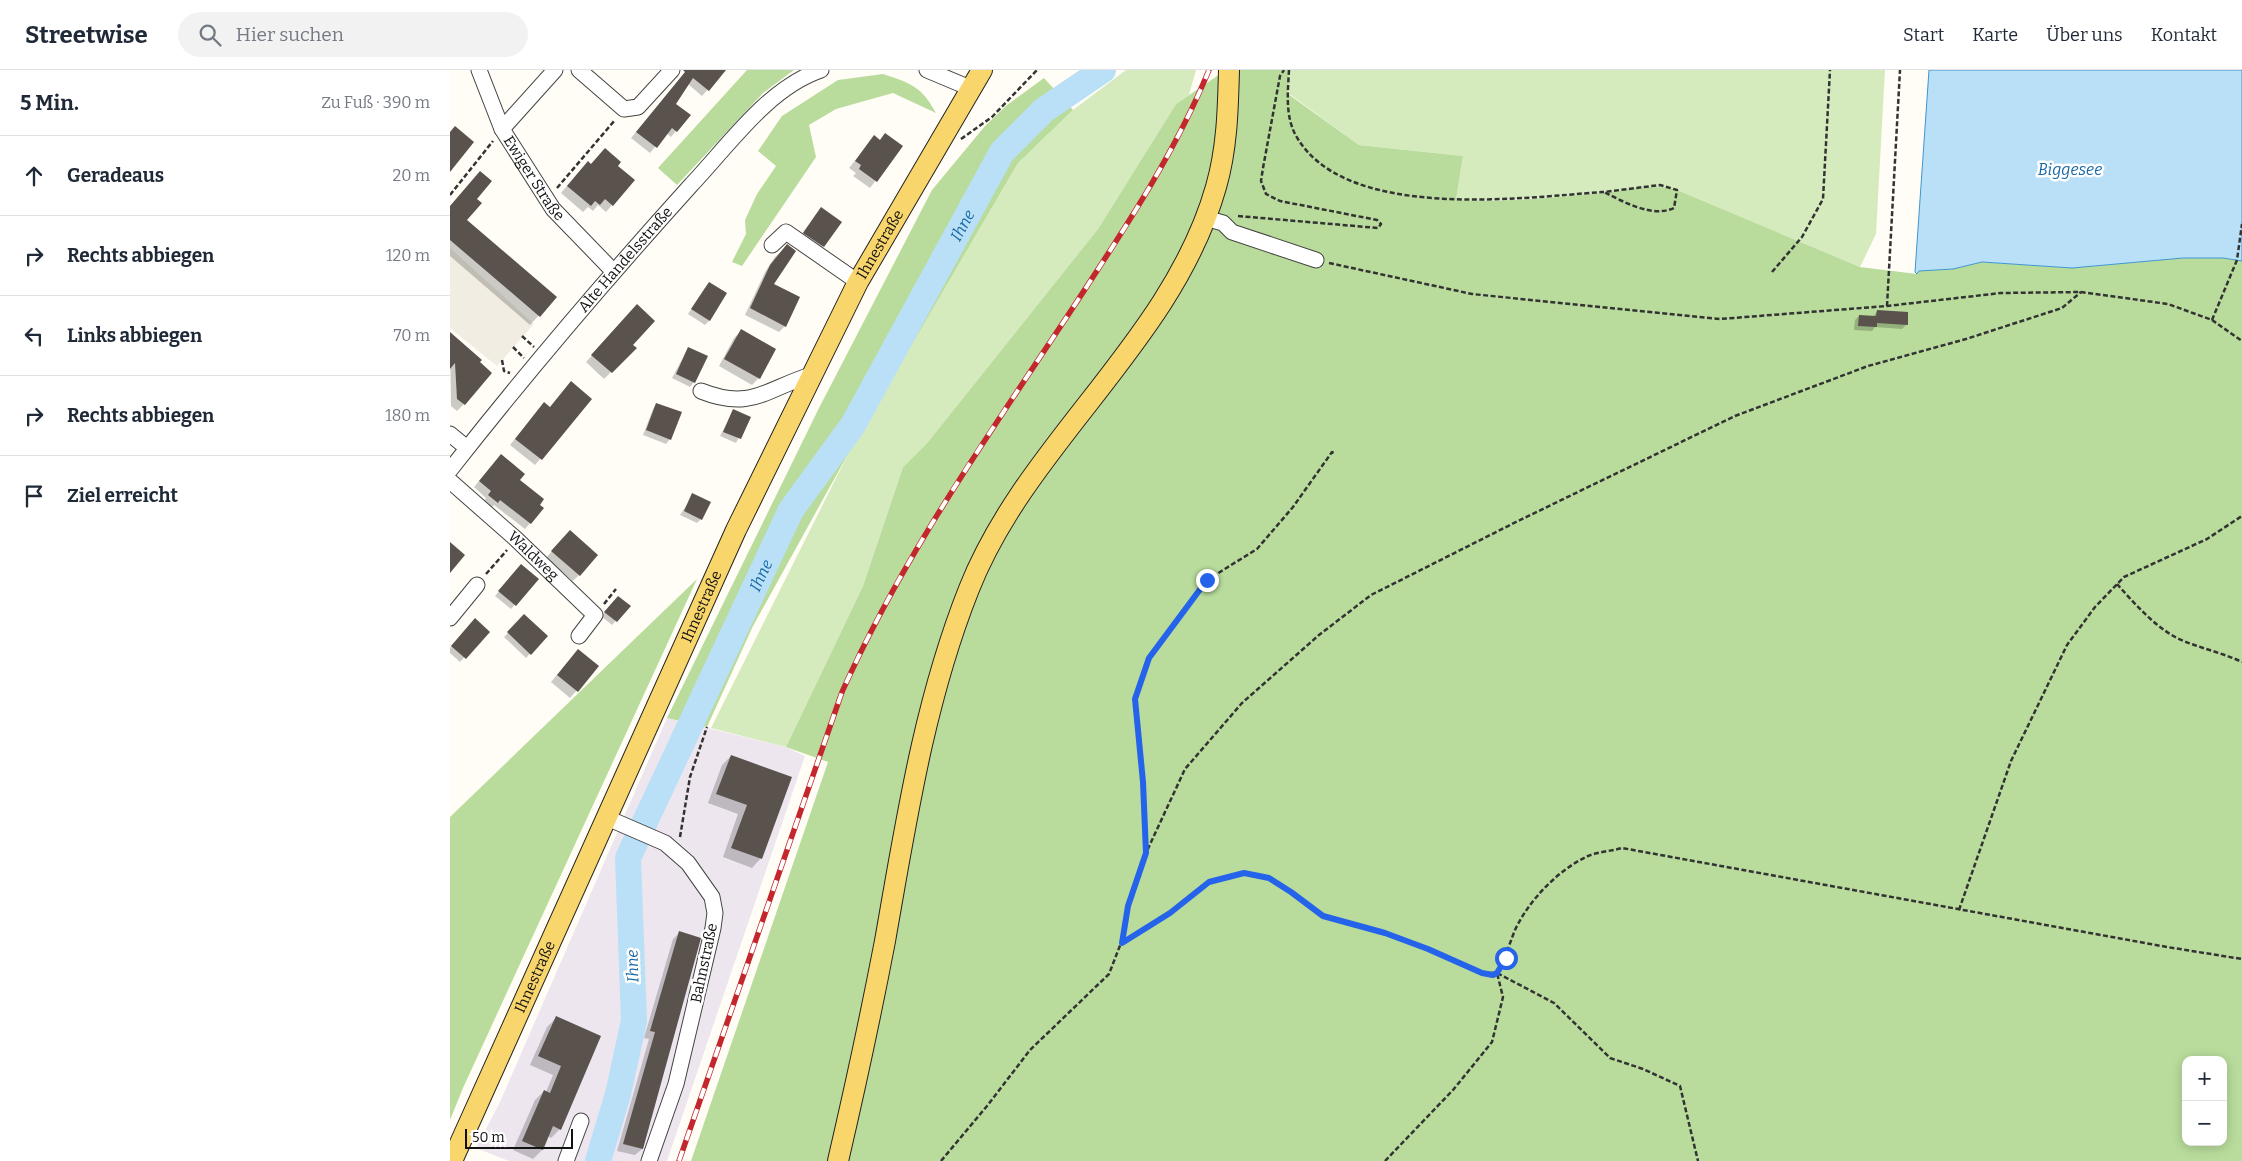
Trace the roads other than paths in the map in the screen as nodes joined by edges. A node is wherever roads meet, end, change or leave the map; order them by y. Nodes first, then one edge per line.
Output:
1 (479, 70) edge
2 (555, 70) edge
3 (579, 70) edge
4 (672, 70) edge
5 (820, 70) edge
6 (927, 70) edge
7 (982, 70) edge
8 (1229, 70) edge
9 (970, 88) junction
10 (502, 129) junction
11 (1214, 221) junction
12 (772, 245) dead end
13 (1316, 260) road end
14 (613, 271) junction
15 (858, 282) junction
16 (811, 375) junction
17 (701, 391) dead end
18 (450, 434) edge
19 (467, 448) junction
20 (450, 470) edge
21 (450, 481) edge
22 (477, 585) road end
23 (450, 618) edge
24 (579, 636) dead end
25 (612, 820) junction
26 (581, 1121) dead end
27 (452, 1161) edge
28 (566, 1161) edge
29 (649, 1161) edge
30 (838, 1161) edge

1 - 10 street, Ewiger Straße
2 - 10 street
3 - 4 street
5 - 14 street, Alte Handelsstraße
6 - 9 street
7 - 9 main road, Ihnestraße
8 - 11 main road
9 - 15 main road, Ihnestraße
10 - 14 street, Ewiger Straße
11 - 13 street
11 - 30 main road
12 - 15 street
14 - 19 street, Alte Handelsstraße
15 - 16 main road, Ihnestraße
16 - 17 street
16 - 25 main road, Ihnestraße
18 - 19 street
19 - 20 street, Alte Handelsstraße
21 - 24 street, Waldweg
22 - 23 street
25 - 27 main road, Ihnestraße
25 - 29 street, Bahnstraße
26 - 28 street

